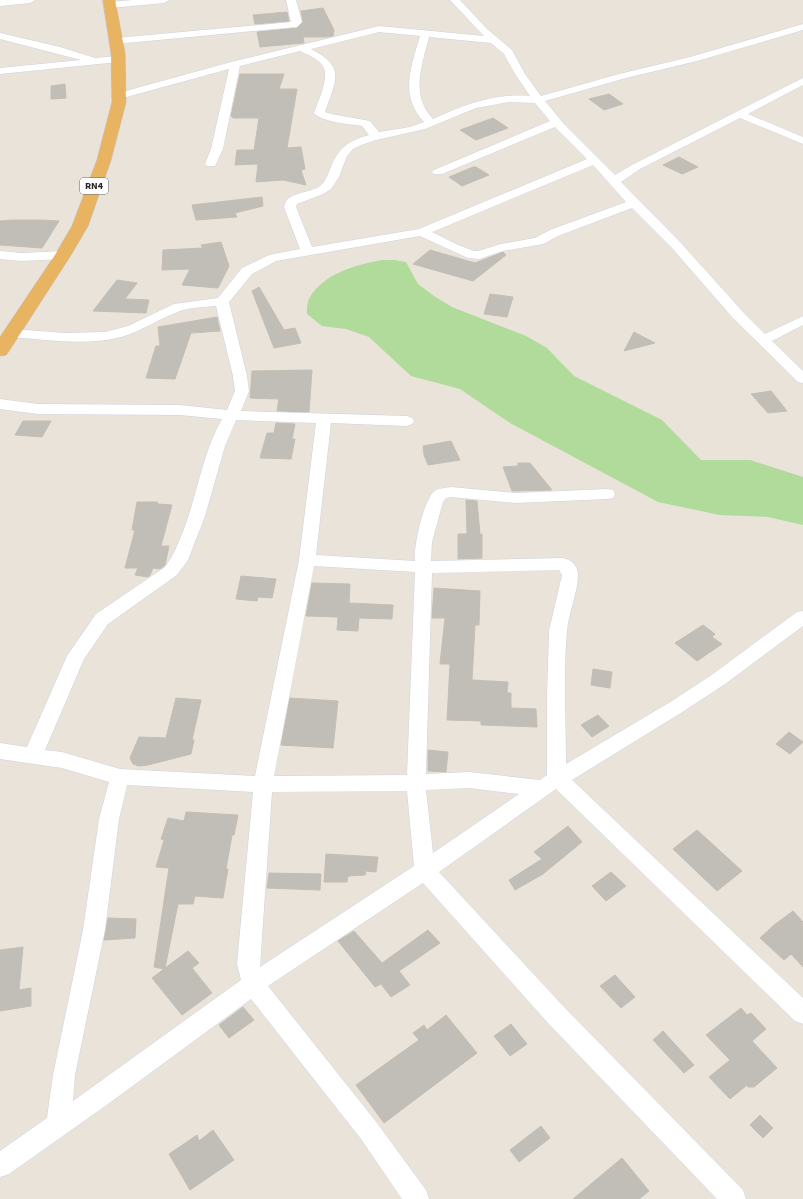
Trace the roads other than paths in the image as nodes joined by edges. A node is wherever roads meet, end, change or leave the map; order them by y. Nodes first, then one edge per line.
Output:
1 (24, 0) edge
2 (164, 0) edge
3 (291, 0) edge
4 (455, 0) edge
5 (109, 2) edge
6 (0, 3) edge
7 (803, 27) edge
8 (425, 34) junction
9 (0, 36) edge
10 (495, 40) junction
11 (116, 41) junction
12 (302, 48) junction
13 (118, 59) junction
14 (96, 61) junction
15 (235, 64) junction
16 (0, 71) edge
17 (803, 81) edge
18 (119, 96) junction
19 (538, 100) junction
20 (739, 114) junction
21 (431, 122) junction
22 (556, 122) junction
23 (376, 136) junction
24 (803, 141) edge
25 (596, 162) junction
26 (211, 164) dead end
27 (636, 166) junction
28 (438, 172) dead end
29 (614, 181) junction
30 (634, 204) junction
31 (422, 232) junction
32 (308, 253) junction
33 (0, 255) edge
34 (63, 255) junction
35 (222, 302) junction
36 (803, 320) edge
37 (12, 332) junction
38 (763, 340) junction
39 (0, 351) edge
40 (803, 379) edge
41 (0, 404) edge
42 (233, 414) junction
43 (324, 419) junction
44 (407, 421) dead end
45 (607, 494) dead end
46 (307, 560) junction
47 (424, 567) junction
48 (803, 617) edge
49 (0, 751) edge
50 (33, 755) junction
51 (120, 777) junction
52 (416, 783) junction
53 (550, 783) junction
54 (263, 784) junction
55 (425, 871) junction
56 (253, 984) junction
57 (803, 1013) edge
58 (58, 1126) junction
59 (0, 1165) edge
60 (417, 1199) edge
61 (734, 1199) edge

1 - 6 street
2 - 5 street
3 - 11 street
4 - 10 street
5 - 11 highway, RN4
7 - 19 street
8 - 10 street
8 - 12 street
8 - 21 street
9 - 14 street
10 - 19 street
11 - 13 highway, RN4
12 - 15 street
12 - 23 street
13 - 14 street
13 - 18 highway, RN4
14 - 16 street
15 - 18 street
15 - 26 street
17 - 20 street
18 - 34 highway, RN4
19 - 21 street
19 - 22 street
20 - 24 street
20 - 27 street
21 - 23 street
22 - 25 street
22 - 28 street
23 - 32 street
25 - 27 street
25 - 29 street
25 - 31 street
27 - 29 street
29 - 30 street
30 - 31 street
30 - 38 street
31 - 32 street
32 - 35 street
33 - 34 street
34 - 37 highway, RN4
35 - 37 street
35 - 42 street
36 - 38 street
37 - 39 highway, RN4
38 - 40 street
41 - 42 street
42 - 43 street
42 - 50 street
43 - 44 street
43 - 46 street
45 - 47 street
46 - 47 street
46 - 54 street
47 - 52 street
47 - 53 street
48 - 53 street
49 - 50 street
50 - 51 street
51 - 54 street
51 - 58 street
52 - 53 street
52 - 54 street
52 - 55 street
53 - 55 street
53 - 57 street
54 - 56 street
55 - 56 street
55 - 61 street
56 - 58 street
56 - 60 street
58 - 59 street

